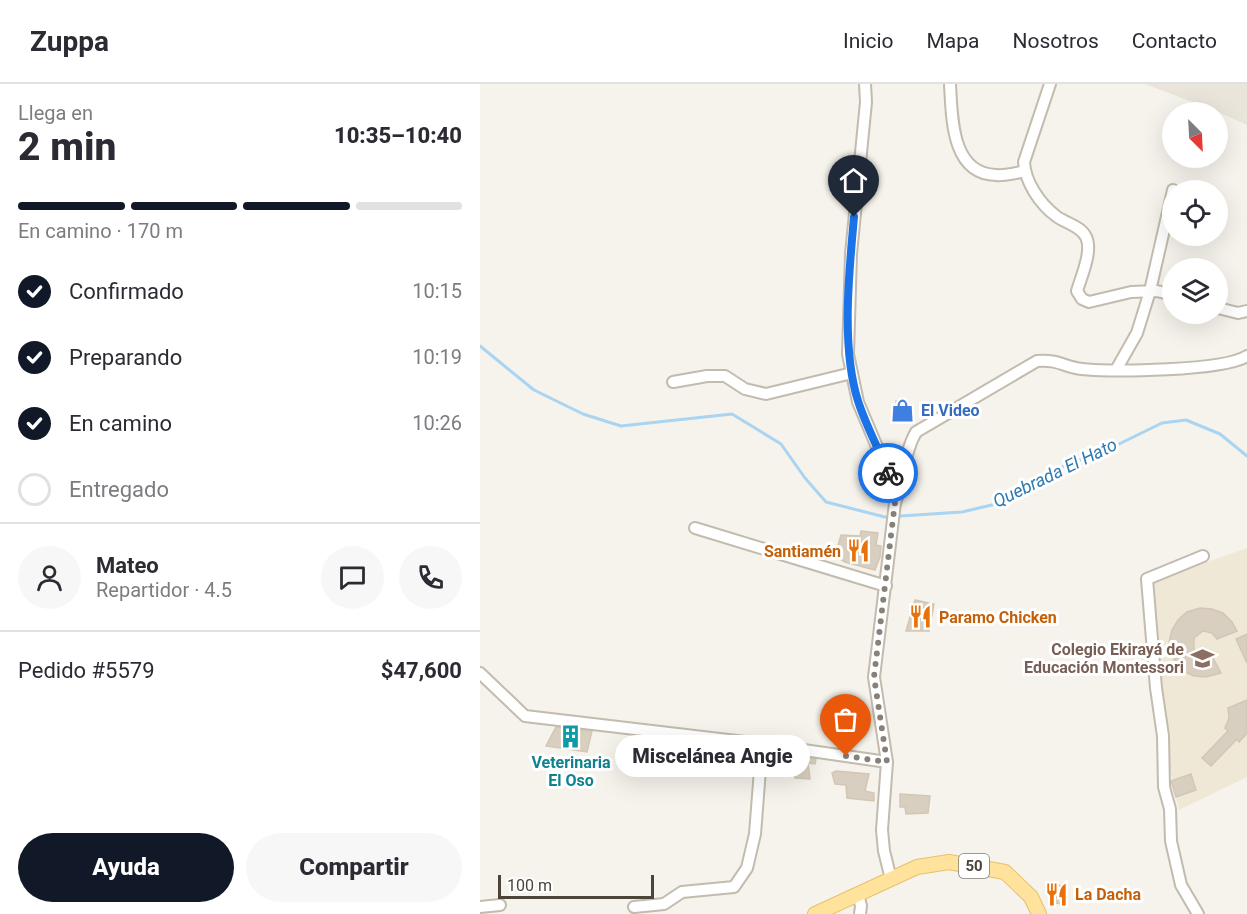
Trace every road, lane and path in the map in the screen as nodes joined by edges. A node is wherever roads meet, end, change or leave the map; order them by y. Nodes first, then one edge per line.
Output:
1 (865, 84) edge
2 (950, 84) edge
3 (1050, 84) edge
4 (1024, 171) junction
5 (1162, 238) edge
6 (1150, 291) junction
7 (1162, 293) edge
8 (1228, 311) edge
9 (1247, 311) edge
10 (1247, 356) edge
11 (1116, 370) junction
12 (852, 373) junction
13 (673, 382) dead end
14 (894, 511) junction
15 (695, 528) dead end
16 (1203, 556) dead end
17 (886, 586) junction
18 (480, 672) edge
19 (762, 744) junction
20 (887, 762) junction
21 (891, 879) junction
22 (858, 894) junction
23 (500, 905) dead end
24 (634, 907) dead end
25 (480, 908) edge
26 (815, 914) edge
27 (860, 914) edge
28 (1040, 914) edge
29 (1198, 914) edge

1 - 12 street
2 - 4 street
3 - 4 street
4 - 6 street
5 - 6 street
6 - 7 street
6 - 11 street
8 - 9 street
10 - 11 street
11 - 14 street
12 - 13 street
12 - 14 street
14 - 17 street
15 - 17 street
16 - 29 street
17 - 20 street
18 - 19 street
19 - 20 street
19 - 24 street
20 - 21 street
21 - 22 main road, 50
21 - 28 main road, 50
22 - 26 main road, 50
22 - 27 street
23 - 25 street

